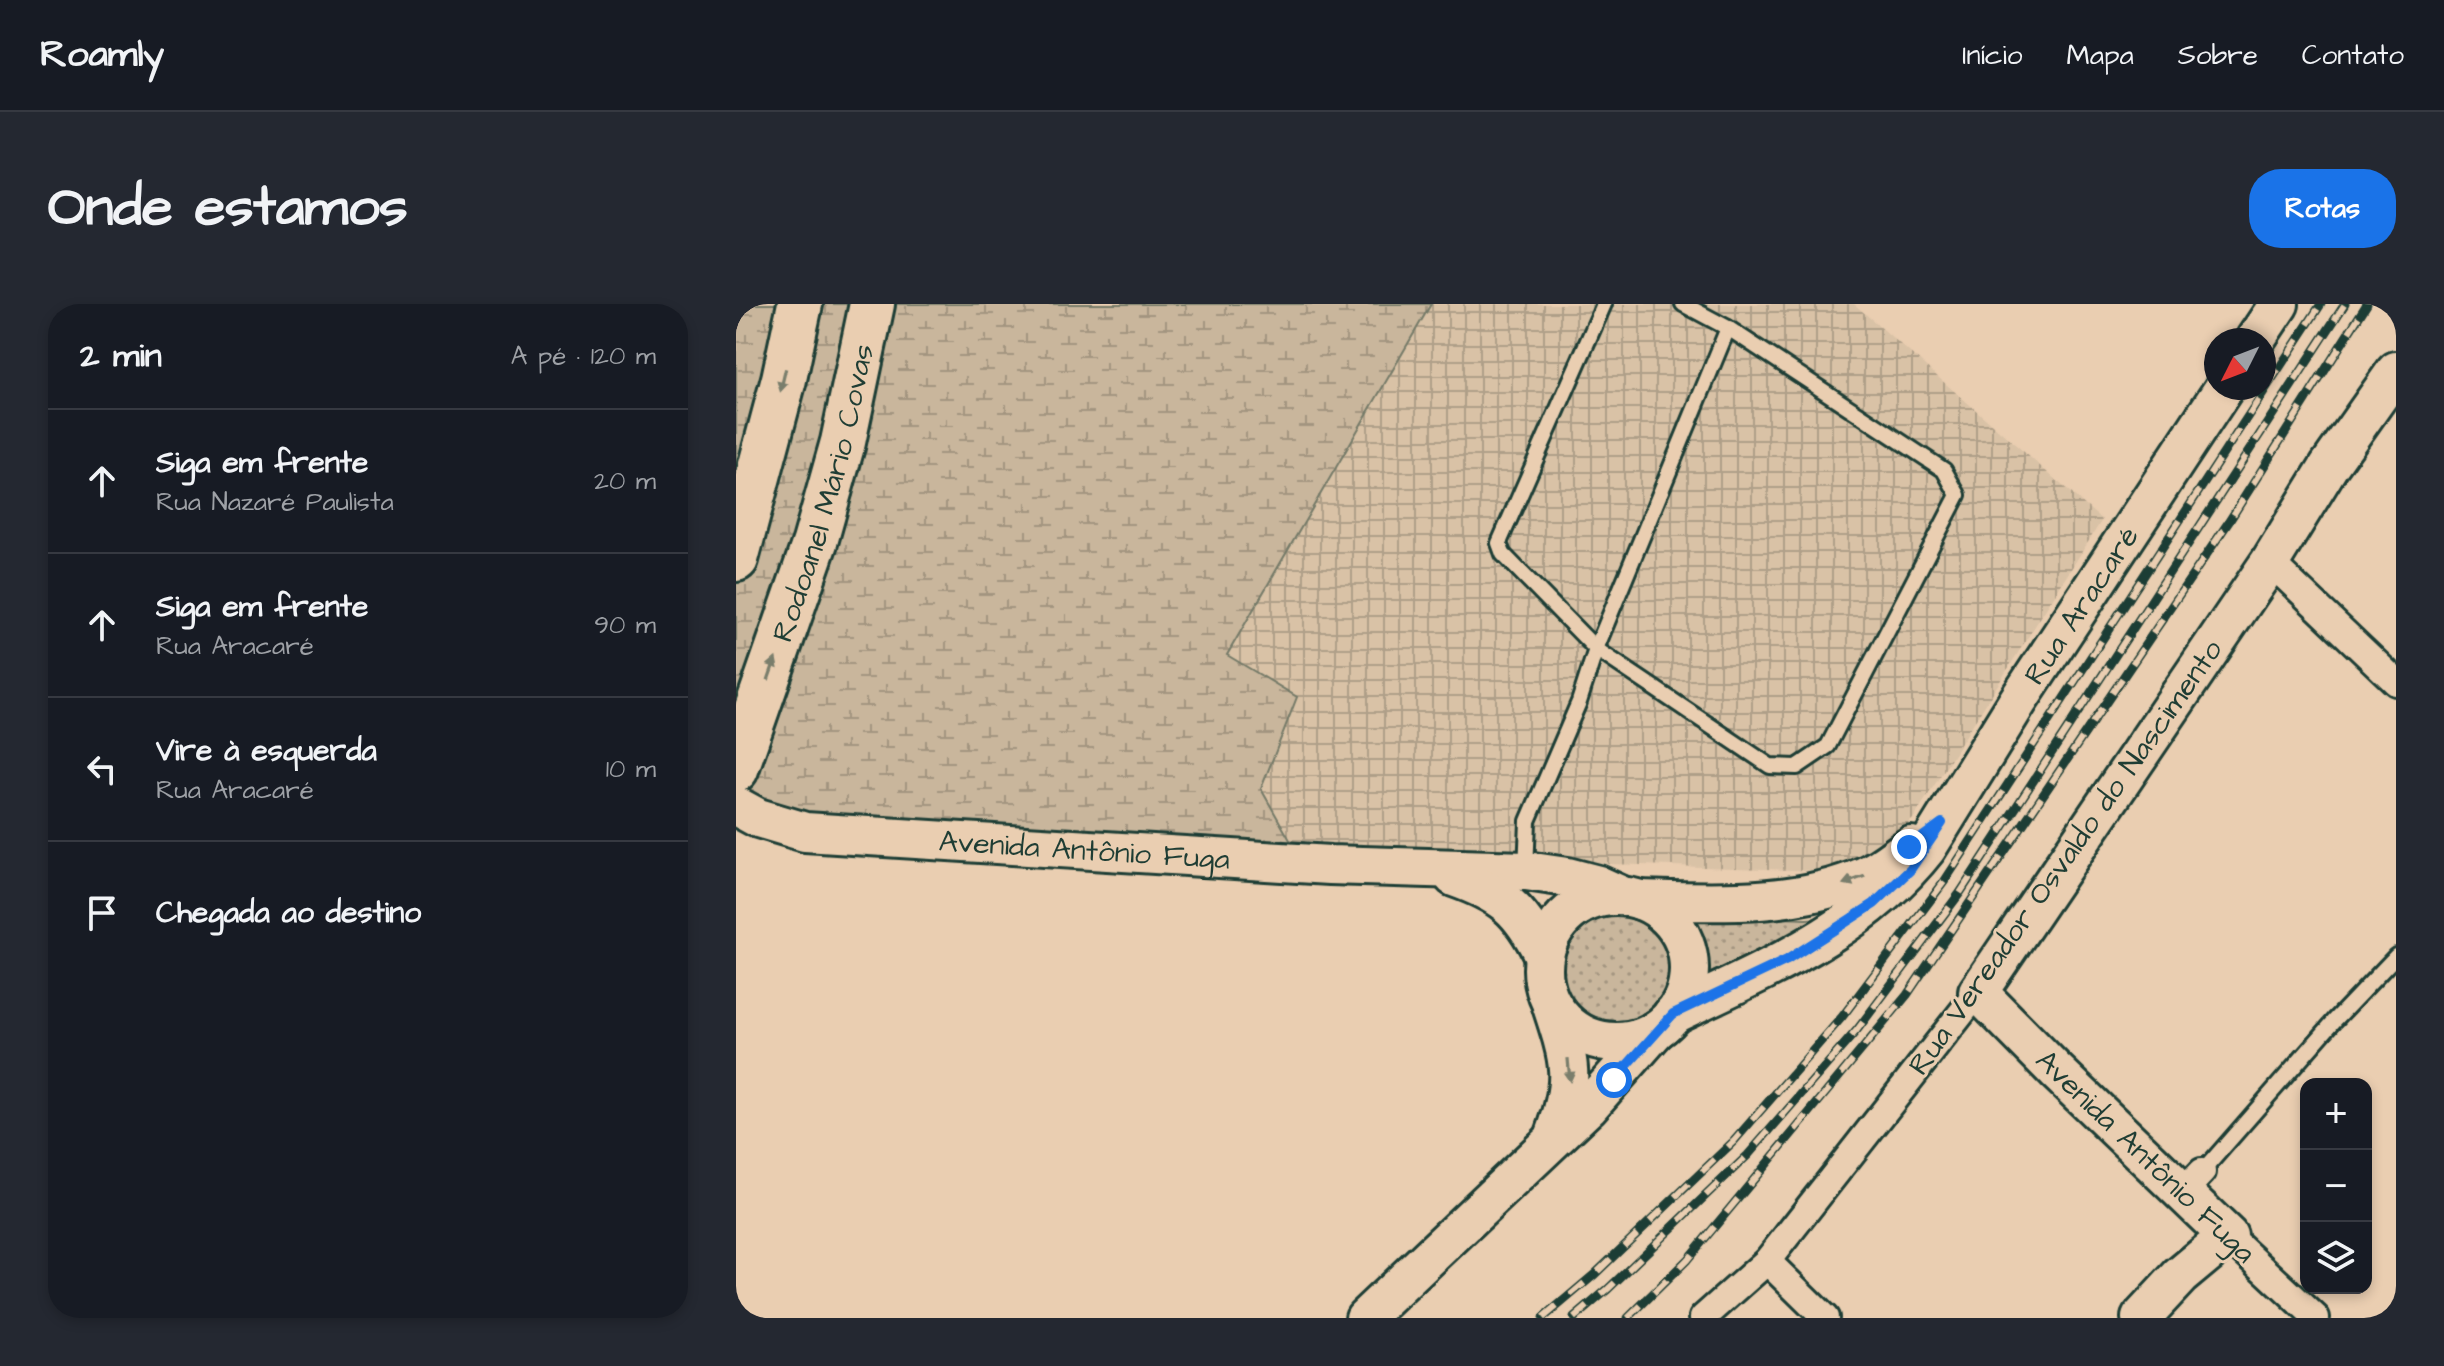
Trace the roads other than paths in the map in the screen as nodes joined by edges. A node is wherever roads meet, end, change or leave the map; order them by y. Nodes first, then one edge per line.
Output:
1 (800, 304) edge
2 (872, 304) edge
3 (1604, 304) edge
4 (1683, 304) edge
5 (2279, 304) edge
6 (1728, 328) junction
7 (2263, 328) edge
8 (2392, 387) edge
9 (2216, 400) edge
10 (736, 559) edge
11 (2270, 562) junction
12 (1596, 649) junction
13 (2396, 682) edge
14 (736, 769) edge
15 (736, 806) edge
16 (1942, 823) junction
17 (1437, 870) junction
18 (1526, 871) junction
19 (1630, 898) junction
20 (1543, 954) junction
21 (2396, 956) edge
22 (1978, 992) junction
23 (1551, 1003) junction
24 (1665, 1022) junction
25 (1554, 1138) junction
26 (2192, 1183) junction
27 (2228, 1236) junction
28 (1767, 1261) junction
29 (1365, 1318) edge
30 (1703, 1318) edge
31 (1825, 1318) edge
32 (2141, 1318) edge
33 (2316, 1318) edge

1 -> 10 highway
14 -> 2 highway, Rodoanel Mário Covas
3 - 12 lane
4 - 6 lane
5 - 7 main road
6 - 12 lane
6 - 12 lane
8 - 11 main road, Rua Vereador Osvaldo do Nascimento
9 - 16 main road, Rua Aracaré
11 - 13 street
11 - 22 main road, Rua Vereador Osvaldo do Nascimento
12 - 18 lane
15 - 17 main road, Avenida Antônio Fuga
16 -> 19 main road, Rua Aracaré
16 - 24 main road, Rua Aracaré
17 - 18 main road, Avenida Antônio Fuga
17 - 20 main road, Avenida Antônio Fuga
18 - 19 main road, Avenida Antônio Fuga
19 - 20 main road
19 - 24 main road
20 - 23 main road
21 - 26 lane
22 - 26 main road, Avenida Antônio Fuga
22 - 28 street, Rua Vereador Osvaldo do Nascimento
23 - 24 main road
23 -> 25 main road
24 - 25 main road
25 - 29 main road
26 - 27 main road, Avenida Antônio Fuga
27 - 32 main road
27 - 33 street, Avenida Antônio Fuga
28 - 30 street, Rua Vereador Osvaldo do Nascimento
28 - 31 street

